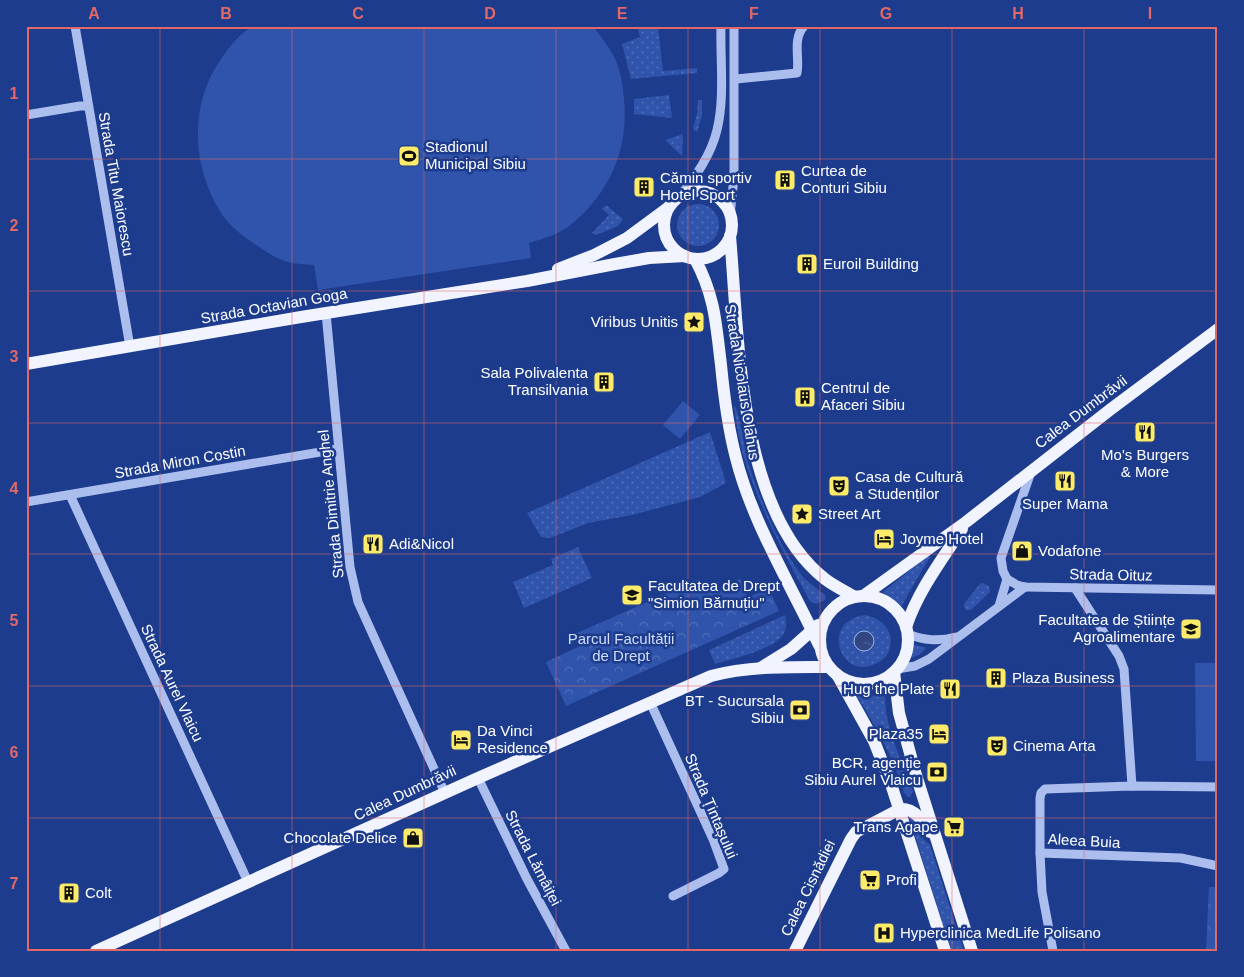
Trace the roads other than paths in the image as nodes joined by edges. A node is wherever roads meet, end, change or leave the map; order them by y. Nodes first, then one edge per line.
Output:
1 (75, 26) edge
2 (721, 26) edge
3 (734, 26) edge
4 (804, 26) edge
5 (736, 79) junction
6 (88, 106) junction
7 (26, 115) edge
8 (680, 196) junction
9 (669, 208) junction
10 (730, 215) junction
11 (730, 236) junction
12 (690, 258) junction
13 (527, 281) junction
14 (326, 313) junction
15 (1218, 329) edge
16 (130, 347) junction
17 (26, 364) edge
18 (338, 449) junction
19 (1032, 470) junction
20 (70, 495) junction
21 (26, 502) edge
22 (966, 522) junction
23 (1007, 579) junction
24 (1025, 587) junction
25 (1075, 588) junction
26 (1218, 590) edge
27 (859, 596) junction
28 (999, 606) junction
29 (824, 620) junction
30 (812, 630) junction
31 (907, 631) junction
32 (961, 635) junction
33 (820, 645) junction
34 (760, 668) junction
35 (896, 671) junction
36 (834, 672) junction
37 (650, 702) junction
38 (478, 778) junction
39 (1132, 786) junction
40 (1218, 787) edge
41 (445, 793) junction
42 (900, 809) junction
43 (937, 842) junction
44 (1040, 853) junction
45 (1218, 866) edge
46 (248, 882) junction
47 (673, 896) dead end
48 (96, 951) edge
49 (566, 951) edge
50 (795, 951) edge
51 (945, 951) edge
52 (972, 951) edge
53 (1053, 951) edge

1 - 6 street, Strada Titu Maiorescu
2 - 8 street
3 - 5 street
4 - 5 street
5 - 10 street
6 - 7 street
6 - 16 street, Strada Titu Maiorescu
8 - 9 main road
8 - 10 main road
9 - 12 main road
9 - 13 main road, Strada Octavian Goga
10 - 11 main road
11 - 12 main road
11 - 27 main road, Strada Nicolaus Olahus
12 - 13 main road, Strada Octavian Goga
12 - 30 main road, Strada Nicolaus Olahus
13 - 14 main road, Strada Octavian Goga
14 - 16 main road, Strada Octavian Goga
14 - 18 street, Strada Dimitrie Anghel
15 - 19 main road, Calea Dumbrăvii
16 - 17 main road, Strada Octavian Goga
18 - 20 street, Strada Miron Costin
18 - 41 street, Strada Dimitrie Anghel
19 - 22 main road, Calea Dumbrăvii
19 - 23 street
20 - 21 street, Strada Miron Costin
20 - 46 street, Strada Aurel Vlaicu
22 - 27 main road, Calea Dumbrăvii
22 - 31 main road, Calea Dumbrăvii
23 - 24 street, Strada Oituz
23 - 28 street
24 - 25 street, Strada Oituz
24 - 28 street
25 - 26 street, Strada Oituz
25 - 39 street
27 - 29 main road
27 - 31 main road
28 - 32 street
29 - 30 main road, Calea Dumbrăvii
29 - 33 main road
30 - 33 main road, Strada Nicolaus Olahus
30 - 34 main road, Calea Dumbrăvii
31 - 32 street
31 - 35 main road
32 - 35 street
33 - 36 main road
34 - 36 main road, Calea Dumbrăvii
34 - 37 main road, Calea Dumbrăvii
35 - 36 main road
35 - 43 main road
36 - 42 main road
37 - 38 main road, Calea Dumbrăvii
37 - 47 street, Strada Țintașului
38 - 41 main road, Calea Dumbrăvii
38 - 49 street, Strada Lămâiței
39 - 40 street, Aleea Buia
39 - 44 street, Aleea Buia
41 - 46 main road, Calea Dumbrăvii
42 - 43 main road
42 - 50 main road, Calea Cisnădiei
42 - 51 main road
43 - 52 main road
44 - 45 street, Aleea Buia
44 - 53 street
46 - 48 main road, Calea Dumbrăvii

